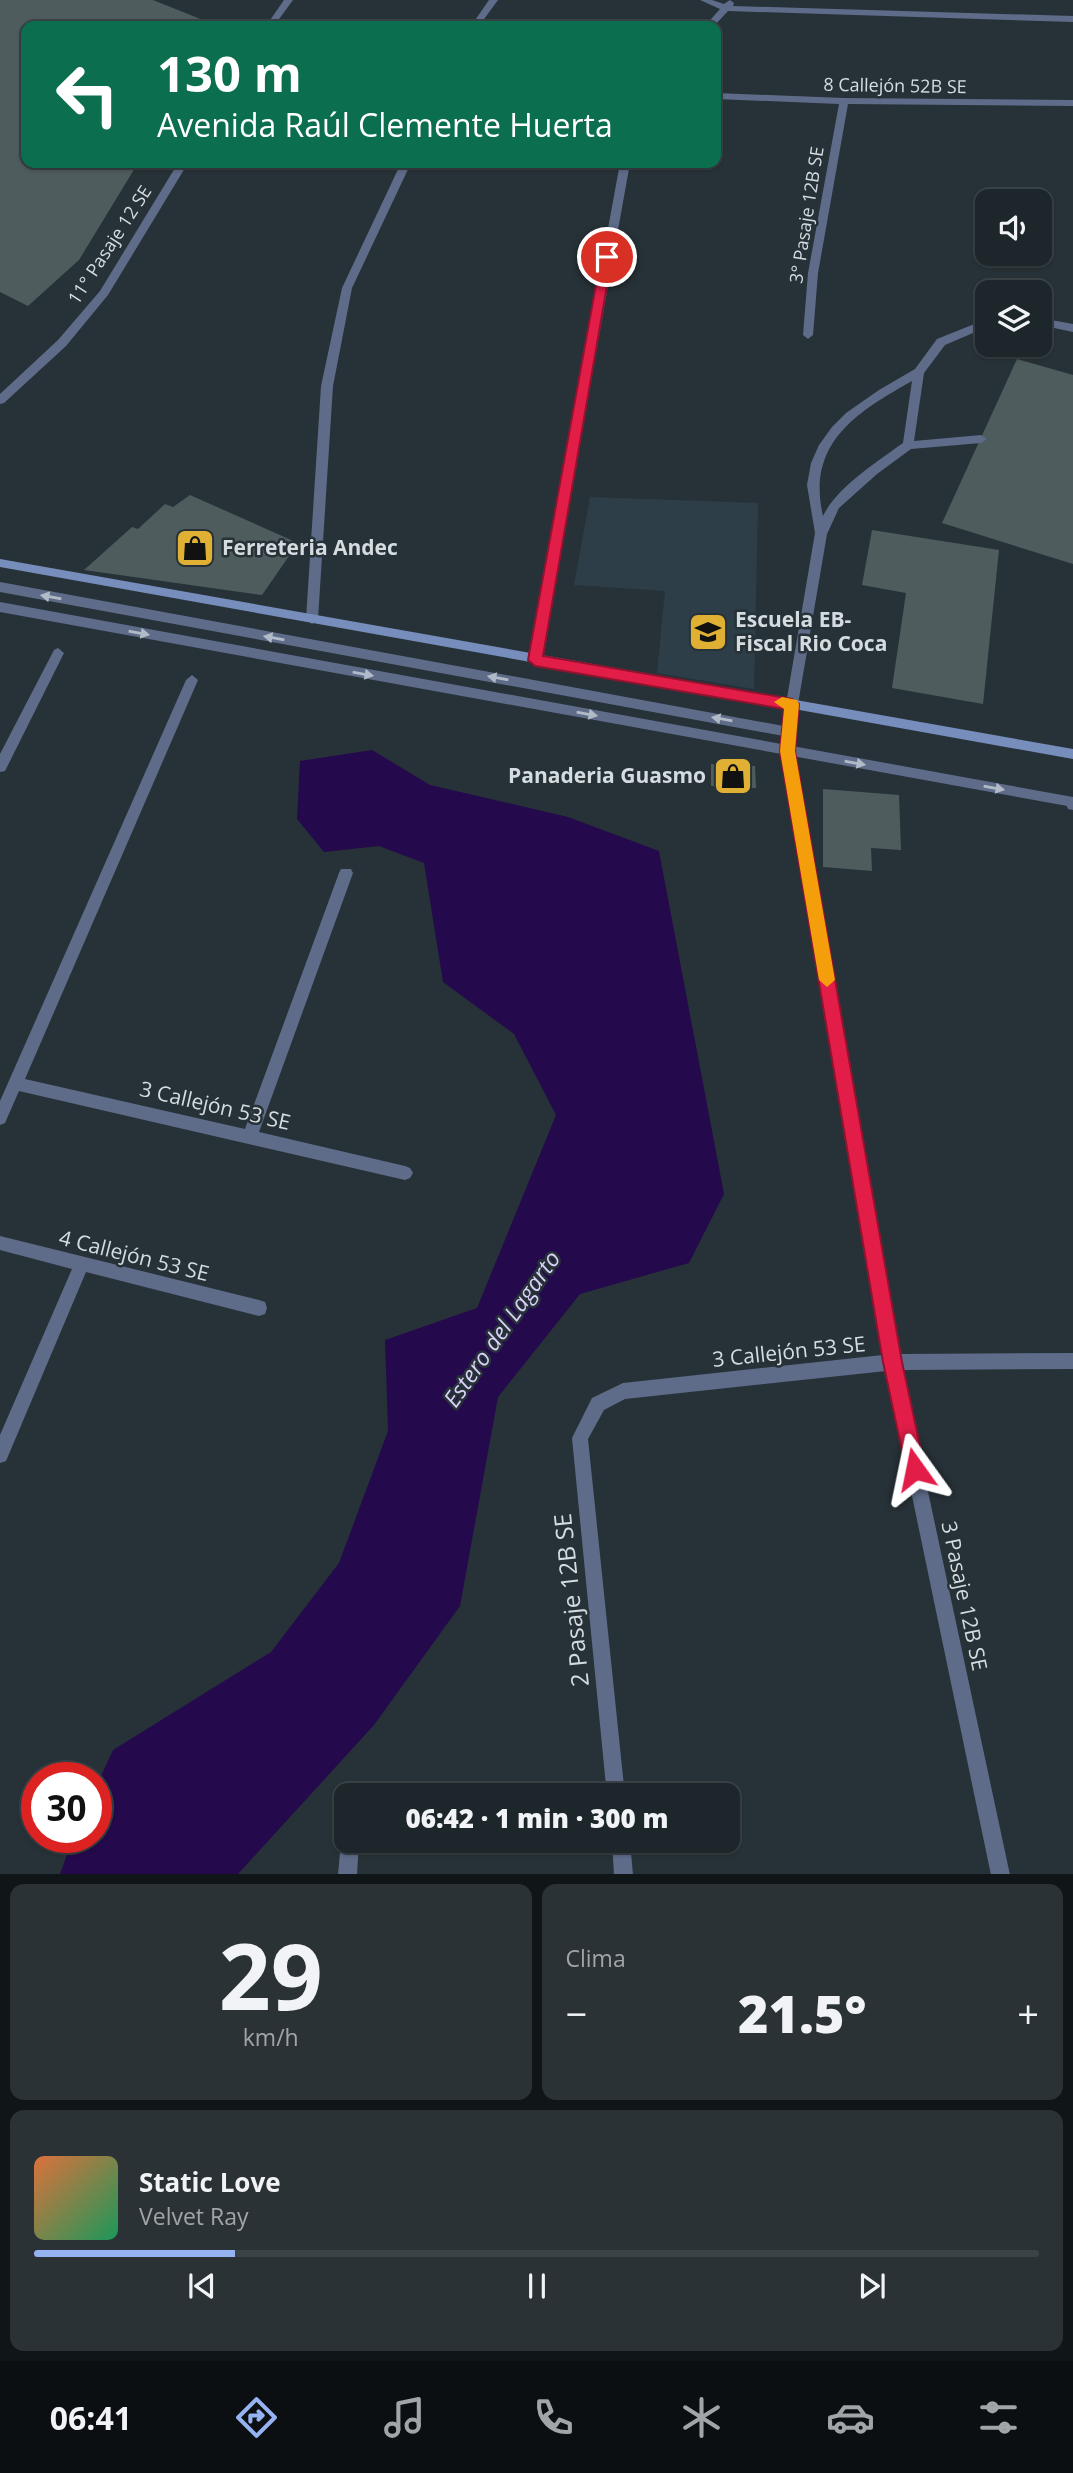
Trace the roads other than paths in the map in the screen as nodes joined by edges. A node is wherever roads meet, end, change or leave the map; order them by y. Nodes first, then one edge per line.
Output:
1 (289, 0) edge
2 (494, 0) edge
3 (704, 0) edge
4 (734, 0) edge
5 (725, 8) junction
6 (1073, 19) edge
7 (274, 21) edge
8 (479, 21) edge
9 (713, 21) edge
10 (721, 96) edge
11 (844, 101) junction
12 (1073, 103) edge
13 (180, 168) edge
14 (404, 168) edge
15 (624, 168) edge
16 (1052, 324) edge
17 (975, 326) edge
18 (1073, 328) edge
19 (808, 335) dead end
20 (919, 372) junction
21 (0, 400) edge
22 (981, 439) dead end
23 (908, 445) junction
24 (821, 534) junction
25 (0, 564) edge
26 (0, 587) edge
27 (0, 607) edge
28 (312, 619) junction
29 (58, 653) dead end
30 (535, 660) junction
31 (192, 680) dead end
32 (792, 704) junction
33 (789, 732) junction
34 (788, 751) junction
35 (1073, 754) edge
36 (0, 767) edge
37 (1073, 803) edge
38 (346, 873) dead end
39 (15, 1083) junction
40 (0, 1118) edge
41 (250, 1136) junction
42 (405, 1173) dead end
43 (0, 1243) edge
44 (81, 1265) junction
45 (259, 1308) dead end
46 (1073, 1361) edge
47 (892, 1362) junction
48 (598, 1404) joint
49 (0, 1455) edge
50 (615, 1783) edge
51 (349, 1853) edge
52 (622, 1853) edge
53 (347, 1874) edge
54 (624, 1874) edge
55 (1002, 1874) edge

1 - 7 street
2 - 8 street
3 - 5 street
4 - 5 street
5 - 6 street
5 - 9 street
10 - 11 street, 8 Callejón 52B SE
11 - 12 street, 8 Callejón 52B SE
11 - 19 street, 3° Pasaje 12B SE
13 - 21 street, 11° Pasaje 12 SE
14 - 28 street
15 - 30 street
16 - 18 street
17 - 20 street
20 - 23 street
20 - 24 street
22 - 23 street
23 - 24 street
24 - 32 street, 3 Pasaje 12B SE
25 - 28 street
33 -> 26 street
27 -> 34 street
28 - 30 street
29 - 36 street
30 - 32 street
31 - 39 street
32 - 33 street, 3 Pasaje 12B SE
32 - 35 street
33 - 34 street, 3 Pasaje 12B SE
34 -> 37 street
34 - 47 street, 3 Pasaje 12B SE
38 - 41 street
39 - 40 street
39 - 41 street, 3 Callejón 53 SE
41 - 42 street, 3 Callejón 53 SE
43 - 44 street, 4 Callejón 53 SE
44 - 45 street, 4 Callejón 53 SE
44 - 49 street
46 - 47 street, 3 Callejón 53 SE
47 - 48 street, 3 Callejón 53 SE
47 - 55 street, 3 Pasaje 12B SE
48 - 50 street, 2 Pasaje 12B SE
51 - 53 street
52 - 54 street

